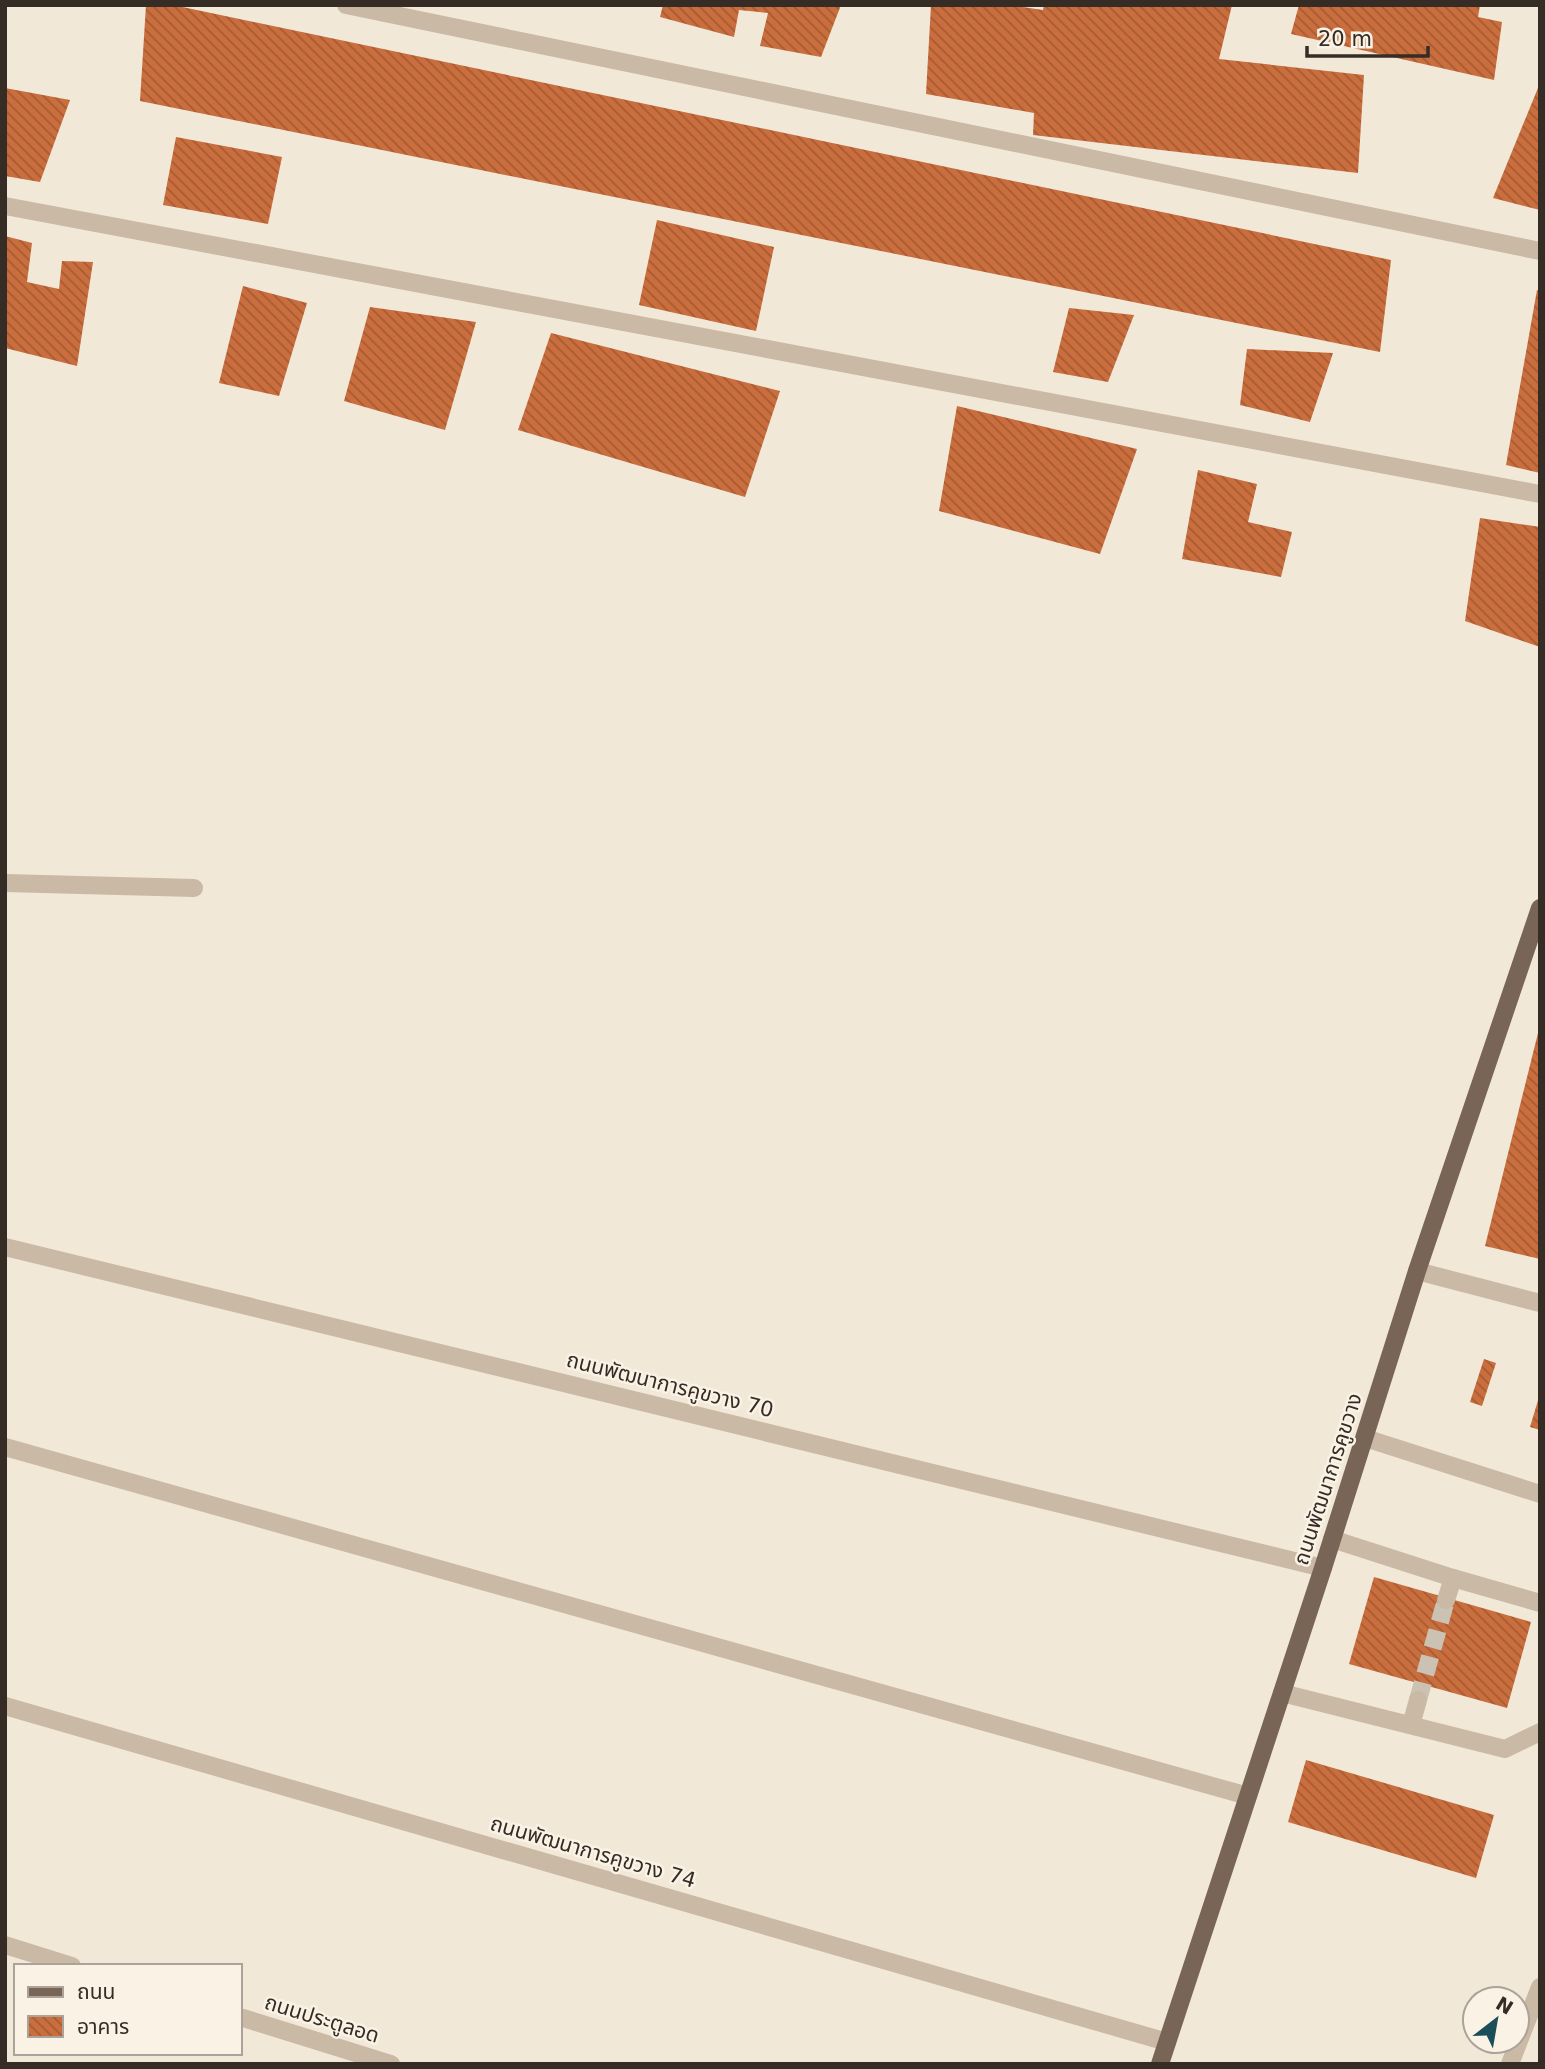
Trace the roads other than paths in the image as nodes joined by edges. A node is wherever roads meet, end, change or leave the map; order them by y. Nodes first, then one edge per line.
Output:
1 (346, 5) edge
2 (5, 206) edge
3 (1540, 251) edge
4 (1540, 494) edge
5 (5, 883) edge
6 (194, 888) dead end
7 (1540, 908) edge
8 (1534, 947) edge
9 (5, 1247) edge
10 (1417, 1271) junction
11 (1540, 1303) edge
12 (1365, 1438) junction
13 (5, 1447) edge
14 (1540, 1494) edge
15 (1332, 1539) junction
16 (1324, 1568) junction
17 (1453, 1578) junction
18 (1446, 1600) tunnel mouth
19 (1540, 1603) edge
20 (1282, 1693) junction
21 (1418, 1700) tunnel mouth
22 (5, 1706) edge
23 (1411, 1725) junction
24 (1540, 1732) edge
25 (1248, 1796) junction
26 (5, 1945) edge
27 (66, 1964) edge
28 (1540, 1987) edge
29 (242, 2018) edge
30 (1167, 2042) junction
31 (391, 2064) edge
32 (1160, 2064) edge
33 (1510, 2064) edge

1 - 3 street
2 - 4 street
5 - 6 street
7 - 8 main road, ถนนพัฒนาการคูขวาง
8 - 10 main road, ถนนพัฒนาการคูขวาง
9 - 16 street, ถนนพัฒนาการคูขวาง 70
10 - 11 street
10 - 12 main road, ถนนพัฒนาการคูขวาง
12 - 14 street
12 - 15 main road, ถนนพัฒนาการคูขวาง
13 - 25 street
15 - 16 main road, ถนนพัฒนาการคูขวาง
15 - 17 street
16 - 20 main road, ถนนพัฒนาการคูขวาง
17 - 18 street
17 - 19 street
20 - 23 street
20 - 25 main road, ถนนพัฒนาการคูขวาง
21 - 23 street
22 - 30 street, ถนนพัฒนาการคูขวาง 74
23 - 24 street
25 - 30 main road, ถนนพัฒนาการคูขวาง
26 - 27 street
28 - 33 street
29 - 31 street, ถนนประตูลอด
30 - 32 main road, ถนนพัฒนาการคูขวาง

